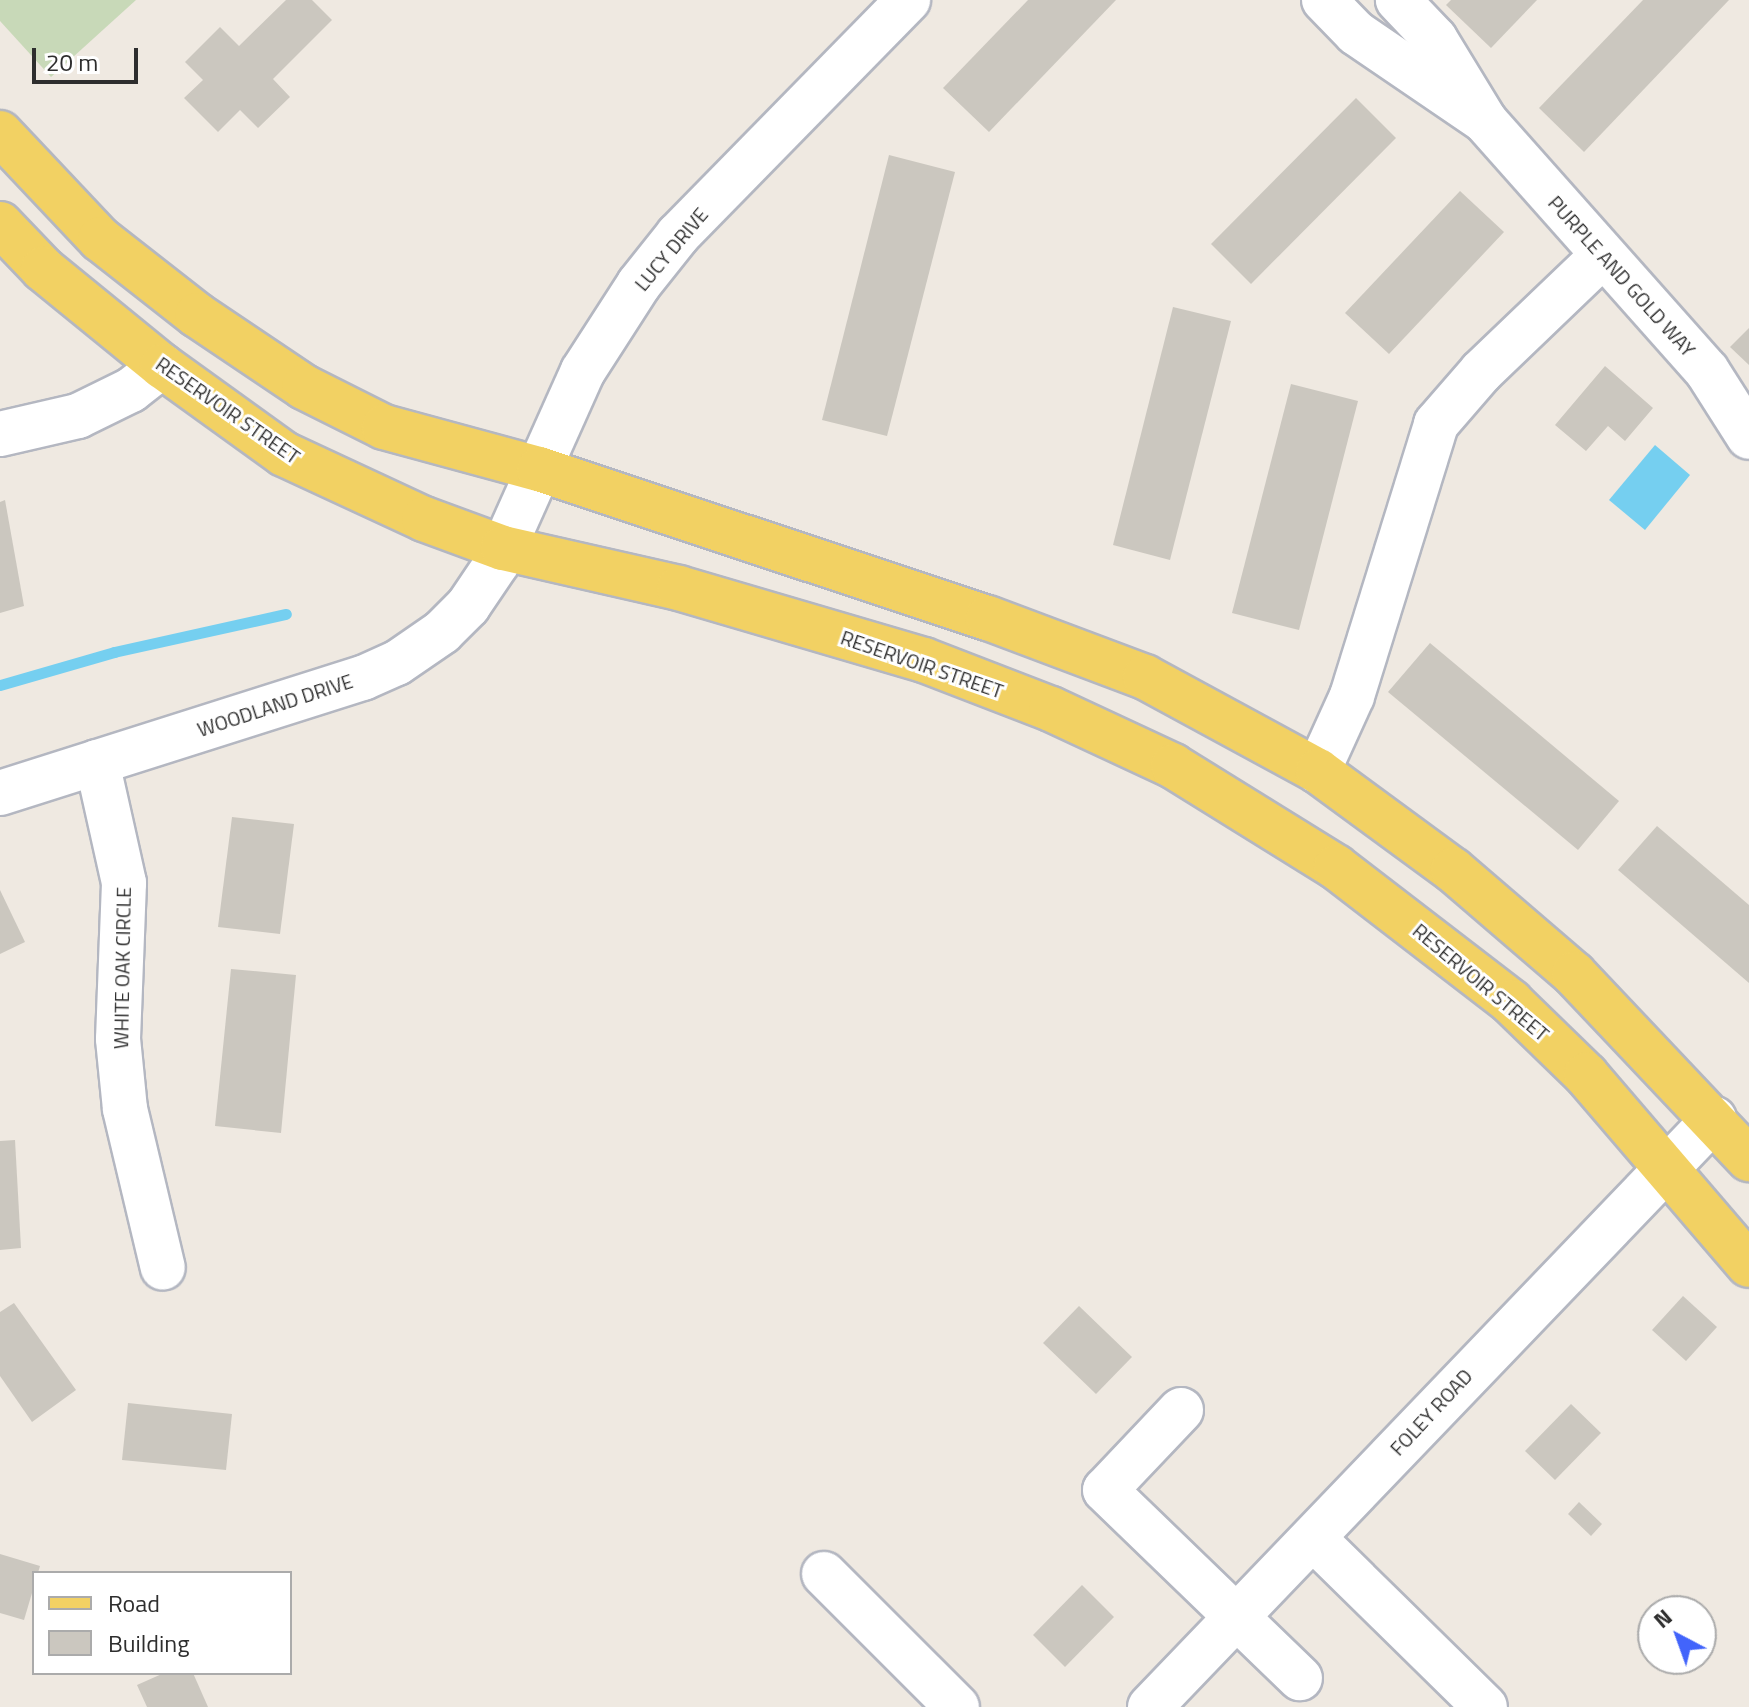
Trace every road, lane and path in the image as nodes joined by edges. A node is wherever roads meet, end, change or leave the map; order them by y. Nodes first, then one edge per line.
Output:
1 (908, 0) edge
2 (1324, 0) edge
3 (1398, 0) edge
4 (1485, 121) junction
5 (0, 133) edge
6 (0, 224) edge
7 (1603, 255) junction
8 (162, 366) junction
9 (0, 434) edge
10 (1749, 437) edge
11 (539, 469) junction
12 (503, 548) junction
13 (97, 762) junction
14 (1318, 771) junction
15 (0, 793) edge
16 (1714, 1119) junction
17 (1749, 1159) edge
18 (1665, 1165) junction
19 (1749, 1265) edge
20 (163, 1268) dead end
21 (1181, 1410) dead end
22 (1313, 1538) junction
23 (824, 1574) dead end
24 (1237, 1615) junction
25 (1300, 1678) dead end
26 (957, 1707) edge
27 (1150, 1707) edge
28 (1485, 1707) edge

1 - 11 street, LUCY DRIVE
2 - 4 street, PURPLE AND GOLD WAY
3 - 4 street, PURPLE AND GOLD WAY
4 - 7 street, PURPLE AND GOLD WAY
5 - 11 main road
6 - 8 main road, RESERVOIR STREET
7 - 10 street, PURPLE AND GOLD WAY
7 - 14 street
8 - 9 street
8 - 12 main road, RESERVOIR STREET
11 - 12 street, LUCY DRIVE
11 - 14 main road
12 - 13 street, WOODLAND DRIVE
12 - 18 main road, RESERVOIR STREET
13 - 15 street, WOODLAND DRIVE
13 - 20 street, WHITE OAK CIRCLE
14 - 16 main road
16 - 17 main road
16 - 18 street, FOLEY ROAD
18 - 19 main road, RESERVOIR STREET
18 - 22 street, FOLEY ROAD
21 - 24 street
22 - 24 street, FOLEY ROAD
22 - 28 street
23 - 26 street
24 - 25 street
24 - 27 street, FOLEY ROAD

